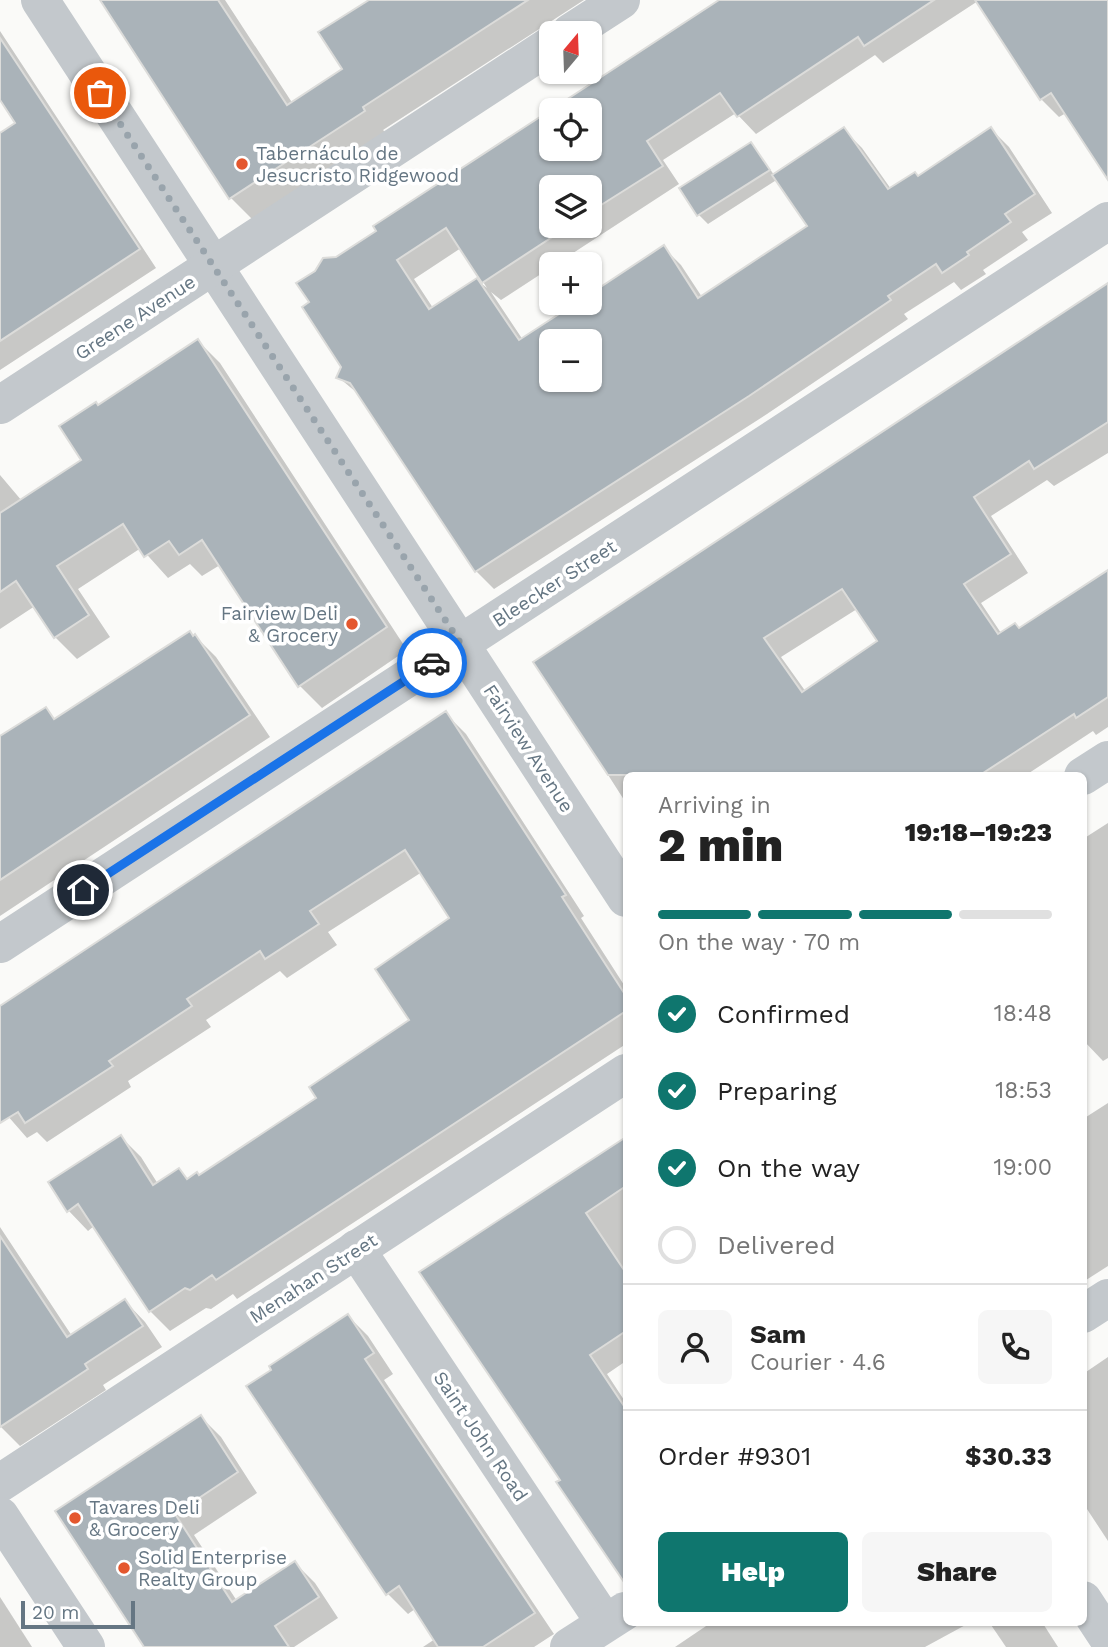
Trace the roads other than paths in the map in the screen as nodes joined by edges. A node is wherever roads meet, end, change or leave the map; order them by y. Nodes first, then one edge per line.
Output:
1 (40, 0) edge
2 (621, 0) edge
3 (589, 21) edge
4 (539, 54) edge
5 (1108, 221) edge
6 (214, 265) junction
7 (0, 405) edge
8 (461, 644) junction
9 (1108, 760) edge
10 (1087, 773) edge
11 (623, 893) edge
12 (0, 944) edge
13 (623, 1075) edge
14 (356, 1249) junction
15 (1108, 1298) edge
16 (1087, 1311) edge
17 (0, 1483) edge
18 (0, 1516) edge
19 (1087, 1606) edge
20 (616, 1616) edge
21 (1108, 1637) edge
22 (86, 1647) edge
23 (569, 1647) edge

1 - 6 street, Fairview Avenue
2 - 3 street
4 - 6 street, Greene Avenue
5 - 8 street, Bleecker Street
6 - 7 street, Greene Avenue
6 - 8 street, Fairview Avenue
8 - 11 street, Fairview Avenue
8 - 12 street, Bleecker Street
9 - 10 street
13 - 14 street, Menahan Street
14 - 17 street, Menahan Street
14 - 20 street, Saint John Road
15 - 16 street
18 - 22 street
19 - 21 street
20 - 23 street

